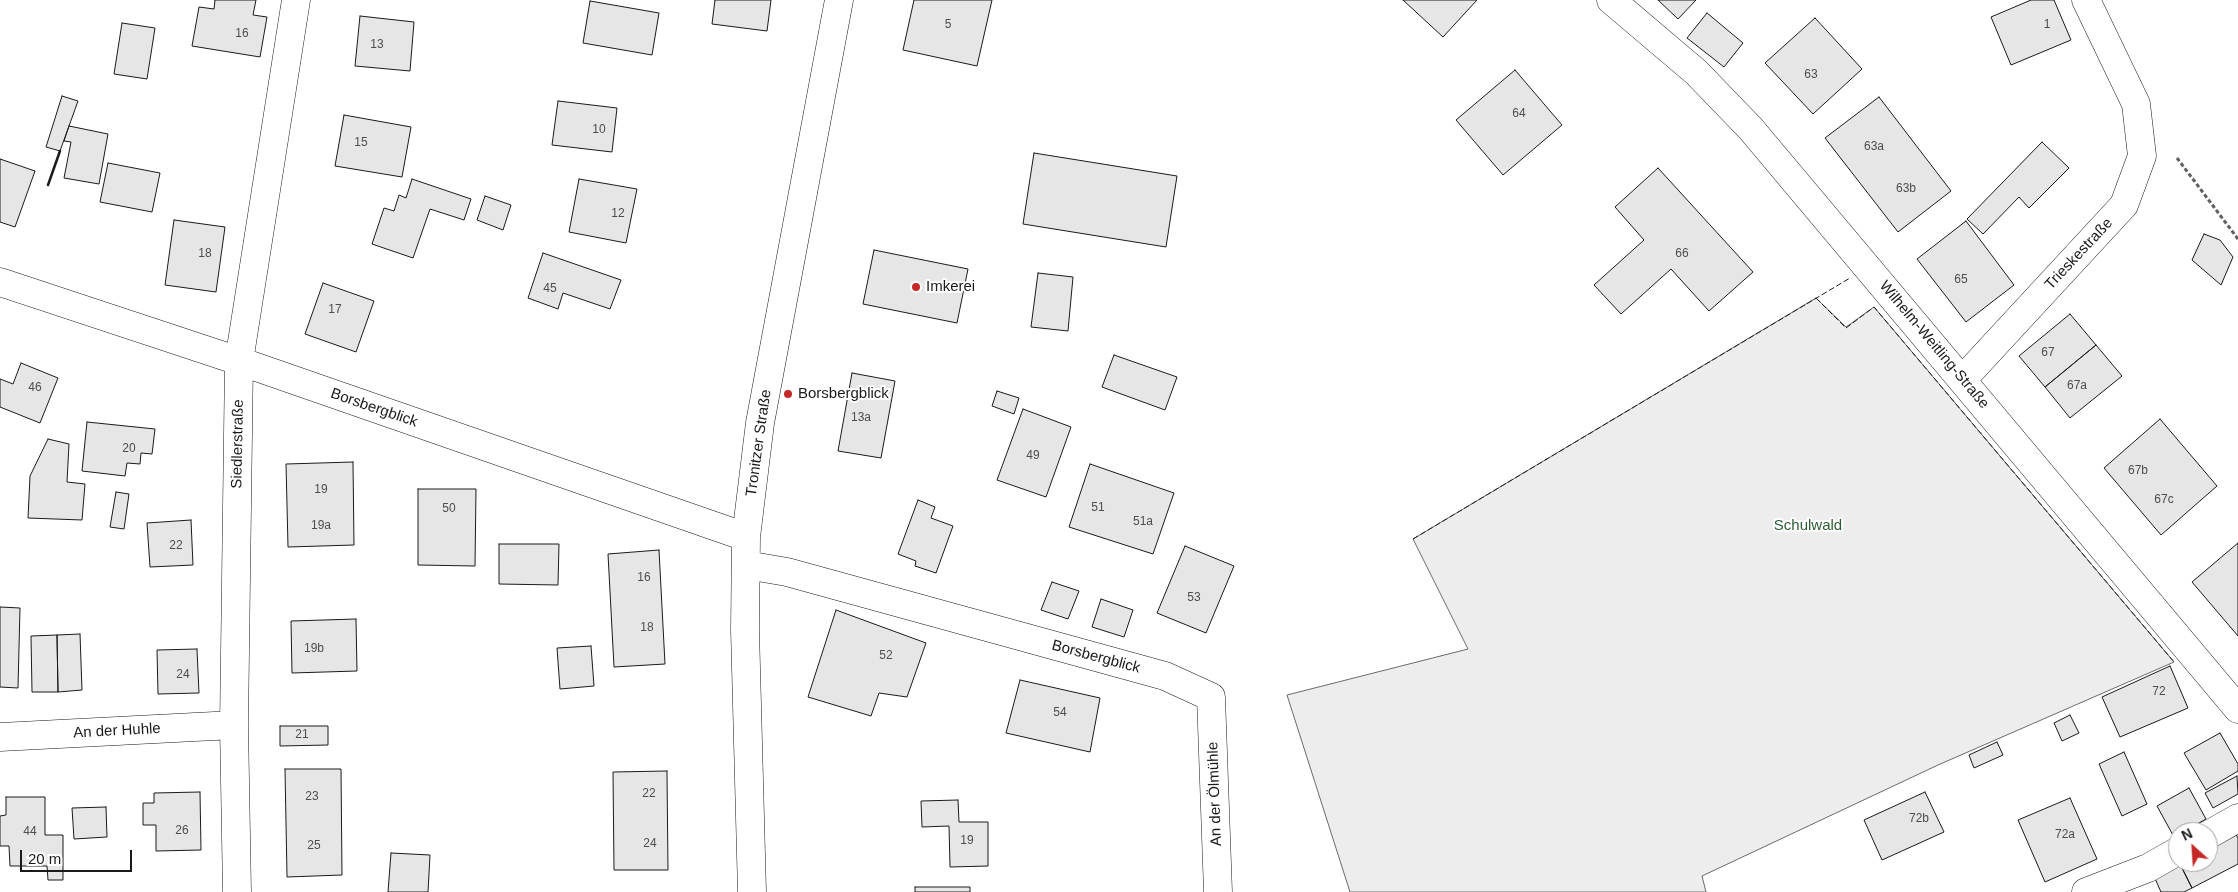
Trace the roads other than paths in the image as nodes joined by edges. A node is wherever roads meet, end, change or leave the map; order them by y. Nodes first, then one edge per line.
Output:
1 (296, 0) edge
2 (839, 0) edge
3 (1611, 0) edge
4 (2086, 0) edge
5 (0, 282) edge
6 (239, 361) junction
7 (1963, 379) junction
8 (746, 537) junction
9 (746, 565) junction
10 (1211, 697) joint
11 (2238, 709) edge
12 (234, 726) junction
13 (0, 737) edge
14 (2238, 818) edge
15 (2218, 829) edge
16 (2168, 857) edge
17 (237, 892) edge
18 (752, 892) edge
19 (1218, 892) edge
20 (2086, 892) edge

1 - 6 street, Siedlerstraße
2 - 8 street, Tronitzer Straße
3 - 7 street, Wilhelm-Weitling-Straße
4 - 7 street, Trieskestraße
5 - 6 street, Borsbergblick
6 - 8 street, Borsbergblick
6 - 12 street, Siedlerstraße
7 - 11 street, Wilhelm-Weitling-Straße
8 - 9 street, Tronitzer Straße
9 - 10 street, Borsbergblick
9 - 18 street, Tronitzer Straße
10 - 19 street, An der Ölmühle
12 - 13 street, An der Huhle
12 - 17 street, Siedlerstraße
14 - 15 street
16 - 20 street

